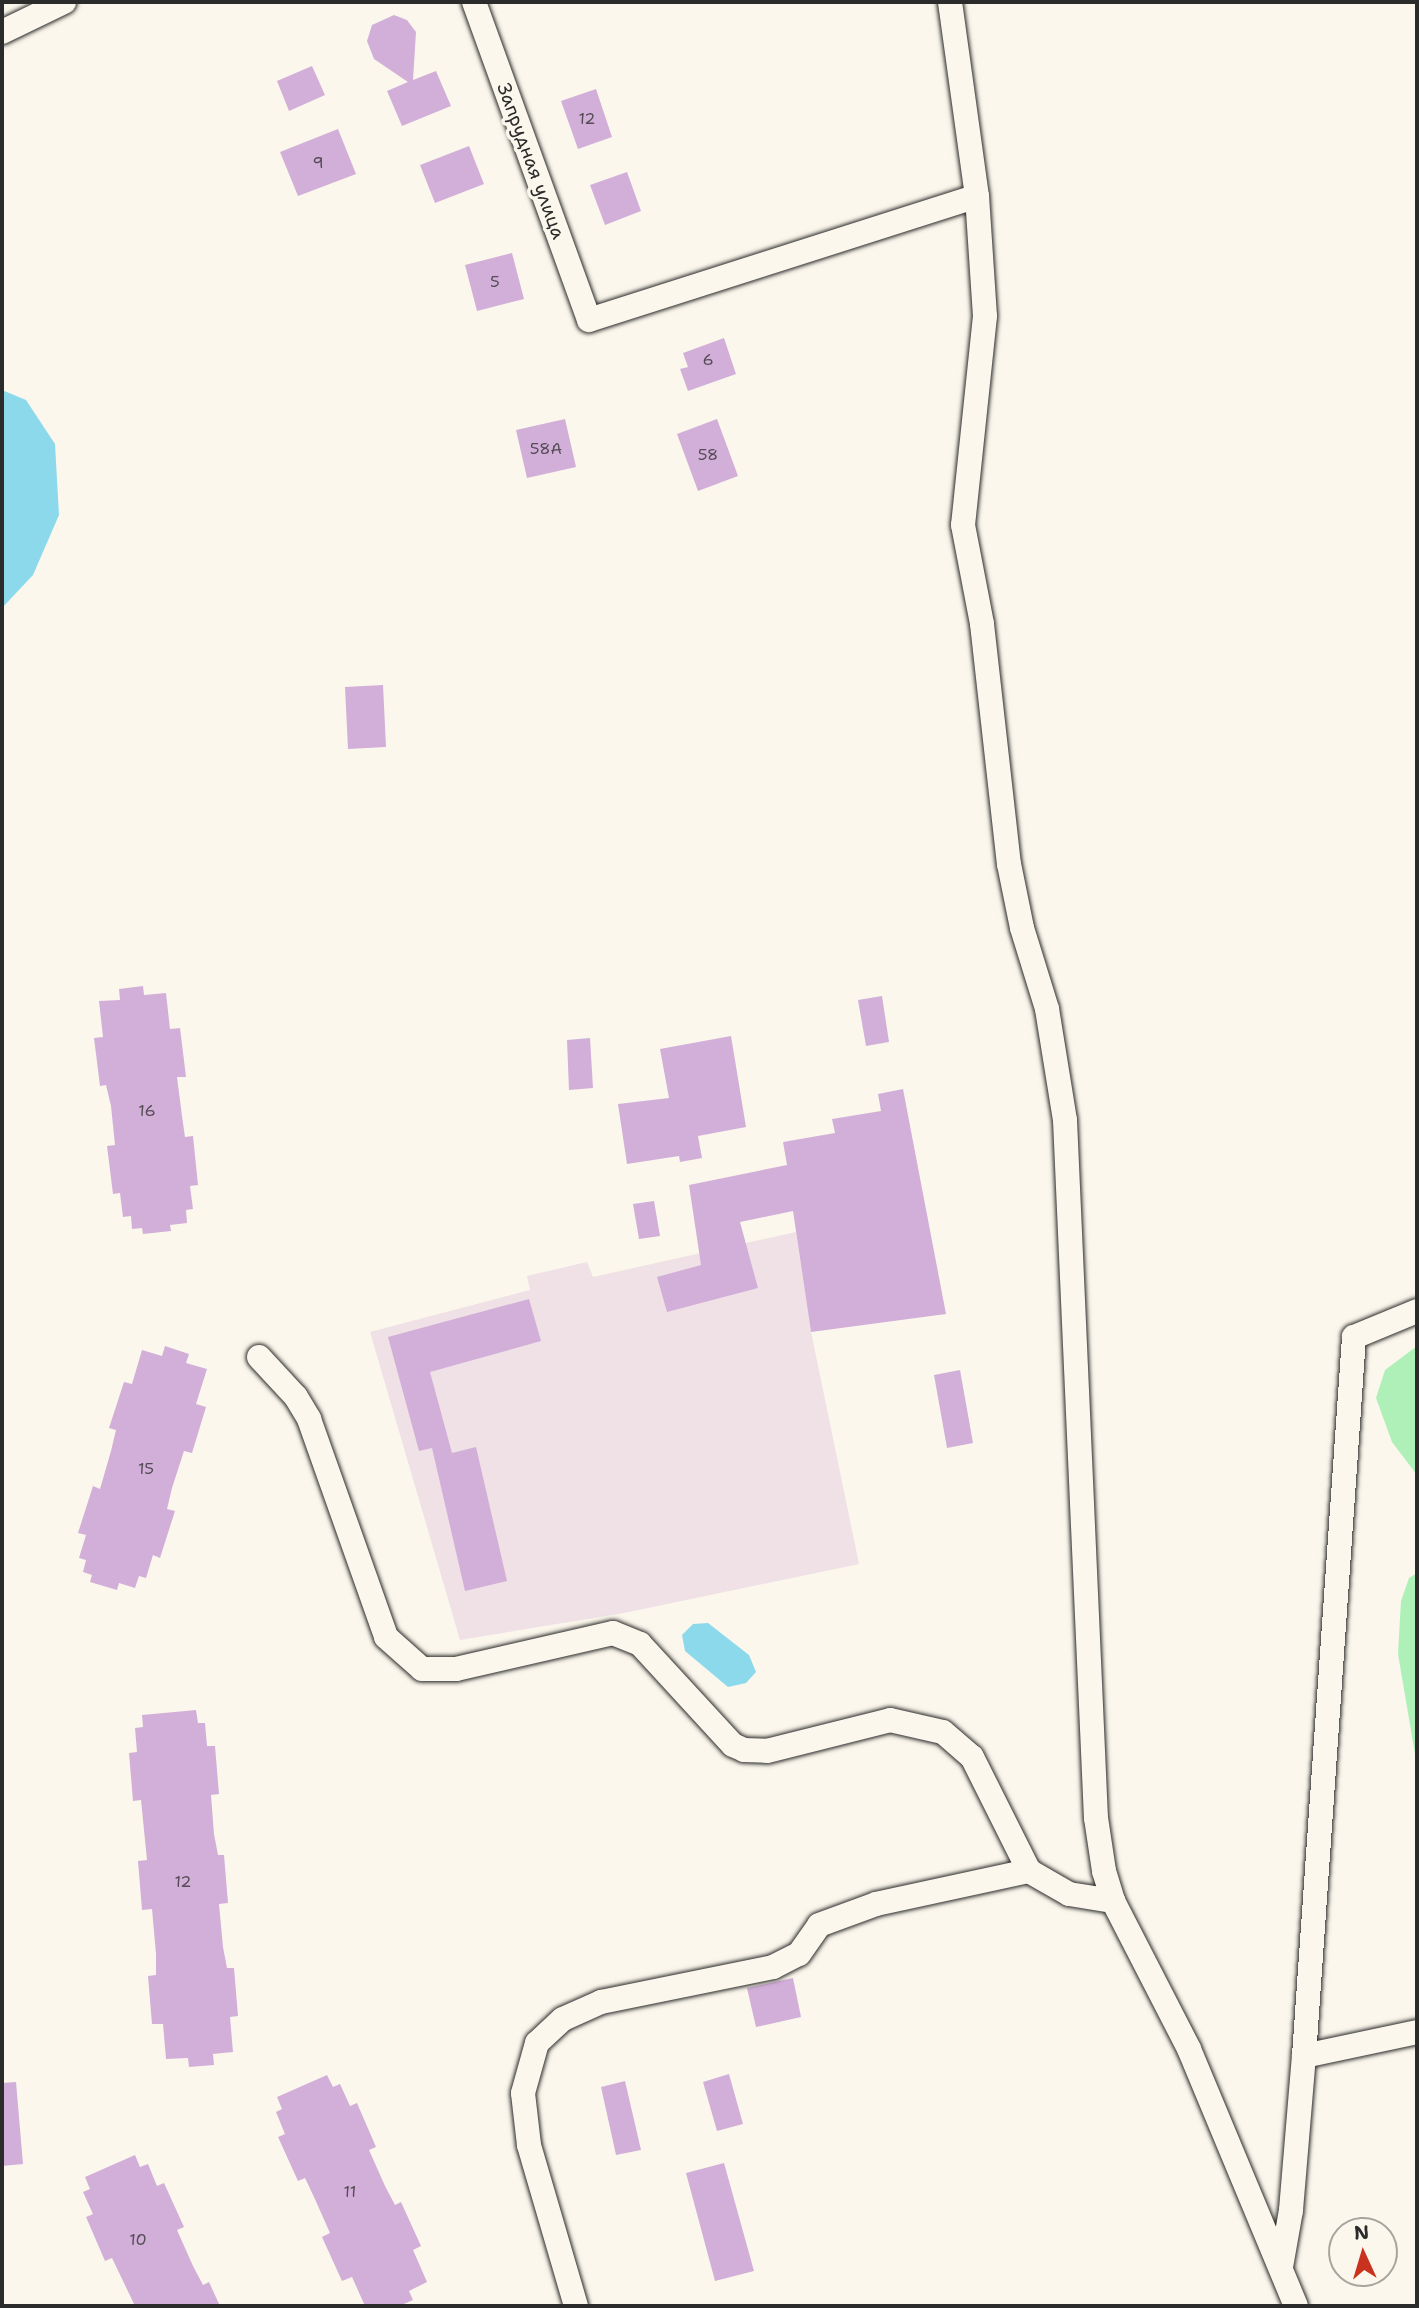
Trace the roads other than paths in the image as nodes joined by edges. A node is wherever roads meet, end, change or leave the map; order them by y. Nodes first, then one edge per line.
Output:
1 (64, 2) edge
2 (474, 2) edge
3 (950, 2) edge
4 (2, 32) edge
5 (977, 196) junction
6 (1417, 1311) edge
7 (259, 1357) dead end
8 (1029, 1871) junction
9 (1113, 1901) junction
10 (1417, 2032) edge
11 (1304, 2056) junction
12 (1281, 2267) junction
13 (576, 2306) edge
14 (1296, 2306) edge

1 - 4 street
2 - 5 street, Запрудная улица
3 - 5 street
5 - 9 street
6 - 11 street
7 - 8 street
8 - 9 street
8 - 13 street
9 - 12 street
10 - 11 street
11 - 12 street
12 - 14 street

